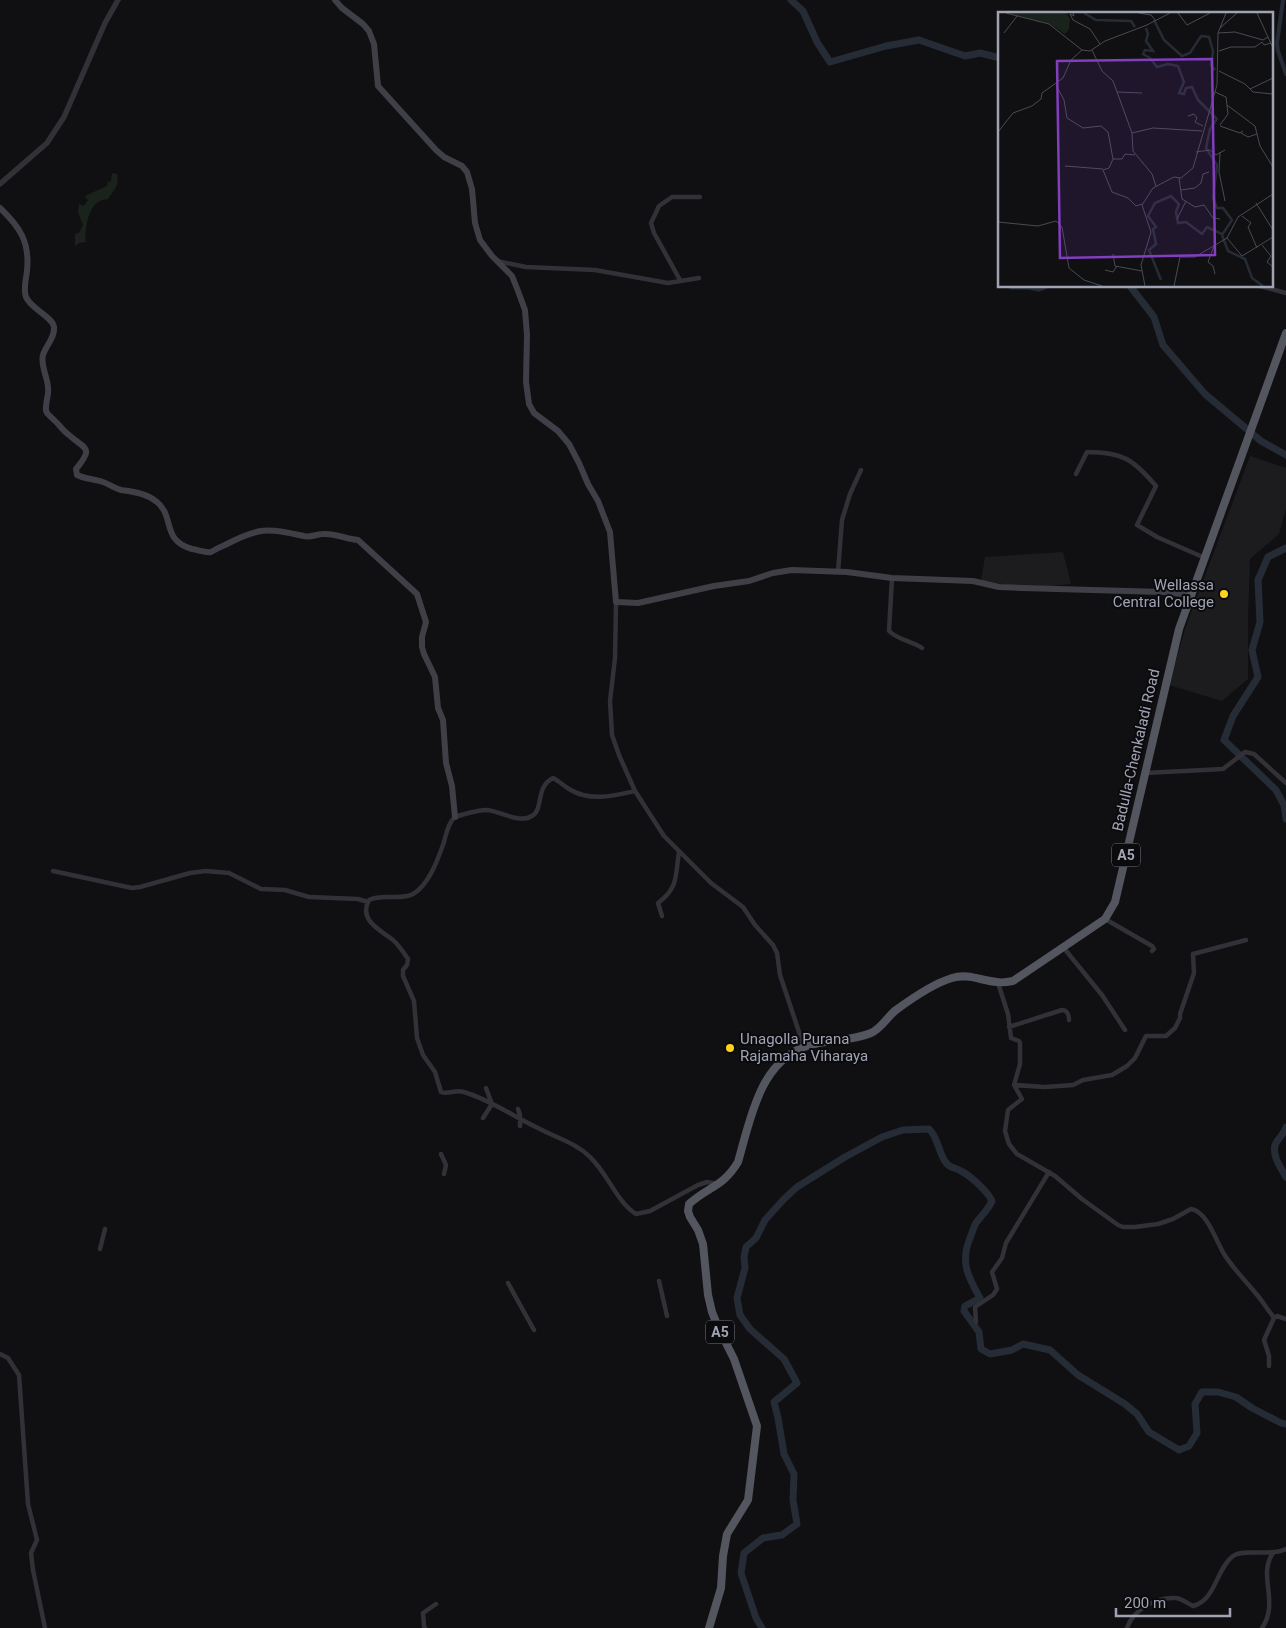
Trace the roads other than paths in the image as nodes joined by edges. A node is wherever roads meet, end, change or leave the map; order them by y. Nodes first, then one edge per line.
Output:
1 (118, 0) edge
2 (335, 0) edge
3 (0, 184) edge
4 (700, 197) dead end
5 (0, 208) edge
6 (496, 260) junction
7 (699, 278) dead end
8 (680, 280) junction
9 (1267, 288) edge
10 (1286, 293) edge
11 (1286, 333) edge
12 (862, 470) dead end
13 (1076, 474) dead end
14 (1205, 558) junction
15 (838, 572) junction
16 (892, 578) junction
17 (1191, 596) junction
18 (616, 602) junction
19 (922, 648) dead end
20 (1145, 773) junction
21 (1286, 783) edge
22 (636, 791) junction
23 (455, 817) junction
24 (679, 852) junction
25 (53, 871) dead end
26 (368, 902) junction
27 (662, 916) dead end
28 (1105, 919) junction
29 (1246, 940) dead end
30 (1063, 947) junction
31 (1152, 951) dead end
32 (998, 982) junction
33 (1068, 1020) dead end
34 (1009, 1027) junction
35 (1125, 1030) dead end
36 (804, 1047) junction
37 (1014, 1085) junction
38 (486, 1088) dead end
39 (492, 1104) junction
40 (518, 1109) dead end
41 (483, 1118) dead end
42 (520, 1119) junction
43 (520, 1126) dead end
44 (441, 1154) dead end
45 (1049, 1172) junction
46 (444, 1174) dead end
47 (719, 1185) junction
48 (105, 1229) dead end
49 (100, 1249) dead end
50 (659, 1281) dead end
51 (508, 1283) dead end
52 (667, 1316) dead end
53 (1274, 1318) junction
54 (1286, 1319) edge
55 (976, 1322) dead end
56 (534, 1330) dead end
57 (0, 1354) edge
58 (1270, 1366) dead end
59 (1286, 1549) edge
60 (1273, 1554) junction
61 (436, 1604) dead end
62 (46, 1628) edge
63 (425, 1628) edge
64 (708, 1628) edge
65 (1127, 1628) edge
66 (1262, 1628) edge

1 - 3 street
2 - 6 main road
4 - 8 street
5 - 23 main road
6 - 8 street
6 - 18 main road
7 - 8 street
9 - 10 street
11 - 14 highway, Badulla-Chenkaladi Road / A5
12 - 15 street
13 - 14 street
14 - 17 highway, Badulla-Chenkaladi Road / A5
15 - 16 main road
15 - 18 main road
16 - 17 main road
16 - 19 street
17 - 20 highway, Badulla-Chenkaladi Road / A5
18 - 22 street
20 - 21 street
20 - 28 highway, Badulla-Chenkaladi Road / A5
22 - 23 street
22 - 24 street
23 - 26 street
24 - 27 street
24 - 36 street
25 - 26 street
26 - 39 street
28 - 30 highway, Badulla-Chenkaladi Road / A5
28 - 31 street
29 - 37 street
30 - 32 highway, Badulla-Chenkaladi Road / A5
30 - 35 street
32 - 34 street
32 - 36 highway, Badulla-Chenkaladi Road / A5
33 - 34 street
34 - 37 street
36 - 47 highway, Badulla-Chenkaladi Road / A5
37 - 45 street
38 - 39 street
39 - 41 street
39 - 42 street
40 - 42 street
42 - 43 street
42 - 47 street
44 - 46 street
45 - 53 street
45 - 55 street
47 - 64 highway, Badulla-Chenkaladi Road / A5
48 - 49 street
50 - 52 street
51 - 56 street
53 - 54 street
53 - 58 street
57 - 62 street
59 - 60 street
60 - 65 street
60 - 66 street
61 - 63 street

